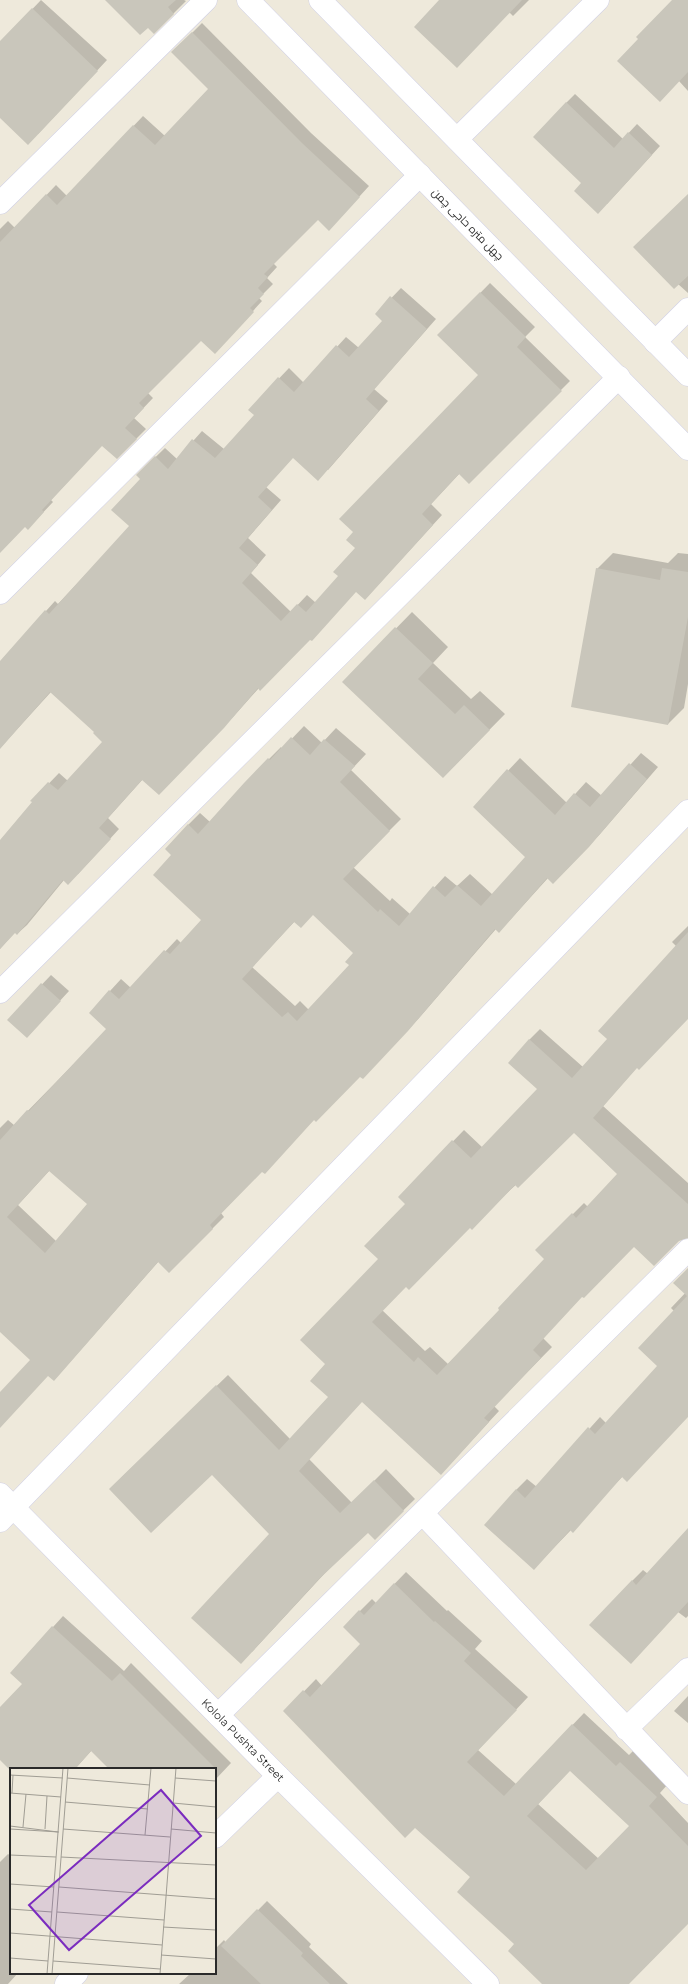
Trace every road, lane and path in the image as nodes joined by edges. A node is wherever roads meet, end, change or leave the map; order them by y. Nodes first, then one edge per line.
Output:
1 (206, 0) edge
2 (248, 0) edge
3 (320, 0) edge
4 (598, 0) edge
5 (457, 139) junction
6 (420, 175) junction
7 (0, 203) edge
8 (688, 309) edge
9 (656, 342) junction
10 (688, 375) edge
11 (619, 377) junction
12 (688, 449) edge
13 (0, 593) edge
14 (688, 811) edge
15 (0, 992) edge
16 (688, 1250) edge
17 (4, 1507) edge
18 (423, 1514) junction
19 (688, 1669) edge
20 (218, 1715) junction
21 (626, 1729) junction
22 (278, 1776) junction
23 (688, 1793) edge
24 (216, 1836) edge
25 (76, 1974) edge
26 (66, 1984) edge
27 (488, 1984) edge

1 - 7 street
2 - 6 street, چهل متره حاجی چمن
3 - 5 street
4 - 5 street
5 - 9 street
6 - 11 street, چهل متره حاجی چمن
6 - 13 street
8 - 9 street
9 - 10 street
11 - 12 street, چهل متره حاجی چمن
11 - 15 street
14 - 17 street
16 - 18 street
17 - 20 street, Kolola Pushta Street
18 - 20 street
18 - 21 street
19 - 21 street
20 - 22 street, Kolola Pushta Street
21 - 23 street
22 - 24 street
22 - 27 street, Kolola Pushta Street
25 - 26 street

